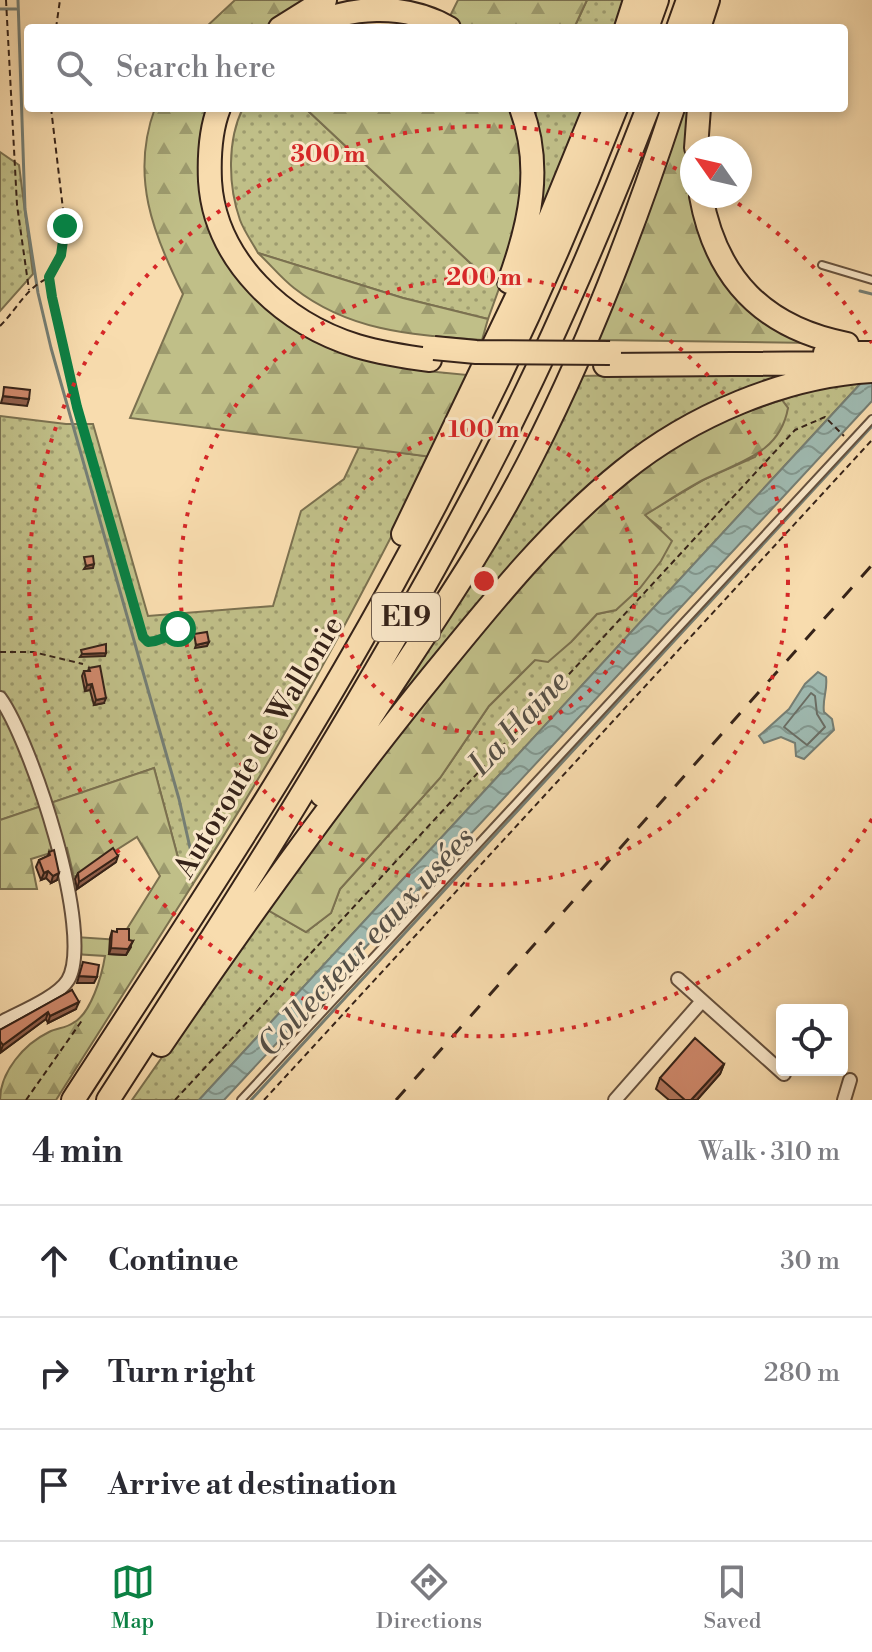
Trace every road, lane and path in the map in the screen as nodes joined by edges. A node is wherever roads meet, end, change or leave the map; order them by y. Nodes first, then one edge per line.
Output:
1 (6, 0) edge
2 (60, 0) edge
3 (325, 0) edge
4 (635, 0) edge
5 (657, 0) edge
6 (688, 0) edge
7 (708, 0) edge
8 (717, 0) edge
9 (57, 24) edge
10 (286, 24) edge
11 (314, 24) edge
12 (440, 24) edge
13 (627, 24) edge
14 (648, 24) edge
15 (679, 24) edge
16 (700, 24) edge
17 (712, 24) edge
18 (51, 112) edge
19 (218, 112) edge
20 (231, 112) edge
21 (522, 112) edge
22 (593, 112) edge
23 (614, 112) edge
24 (646, 112) edge
25 (672, 112) edge
26 (699, 112) edge
27 (697, 136) edge
28 (704, 208) edge
29 (822, 265) dead end
30 (49, 277) junction
31 (872, 280) edge
32 (29, 290) junction
33 (0, 326) edge
34 (872, 350) edge
35 (432, 354) junction
36 (607, 359) junction
37 (872, 363) edge
38 (872, 371) edge
39 (872, 419) edge
40 (843, 434) dead end
41 (872, 440) edge
42 (448, 444) junction
43 (394, 582) junction
44 (193, 627) dead end
45 (0, 652) edge
46 (83, 664) dead end
47 (0, 698) edge
48 (247, 919) junction
49 (678, 979) dead end
50 (702, 1001) junction
51 (83, 1019) dead end
52 (0, 1023) edge
53 (776, 1067) edge
54 (850, 1080) dead end
55 (620, 1095) edge
56 (109, 1098) edge
57 (26, 1100) edge
58 (73, 1100) edge
59 (175, 1100) edge
60 (241, 1100) edge
61 (264, 1100) edge
62 (636, 1100) edge
63 (844, 1100) edge

1 - 32 path
2 - 9 path
3 - 10 highway
4 - 13 highway
5 - 14 highway
6 - 15 highway
7 - 16 highway
8 - 17 highway
11 - 12 highway
18 - 30 path
19 - 35 highway
20 - 35 highway
21 - 42 highway
22 - 42 highway
23 - 43 highway, Autoroute de Wallonie / E19
24 - 56 highway, Autoroute de Wallonie / E19
25 - 48 highway
26 - 27 highway
28 - 34 highway
29 - 31 lane
30 - 32 path
30 - 44 path
32 - 33 path
34 - 36 highway
35 - 36 highway, bridge
36 - 37 highway
38 - 48 highway
39 - 60 lane
40 - 59 path
41 - 61 path
42 - 43 highway
43 - 58 highway, Autoroute de Wallonie / E19
45 - 46 path
47 - 52 street
48 - 56 highway
49 - 50 street
50 - 53 street
50 - 55 street
51 - 57 path
54 - 63 street
55 - 62 street

